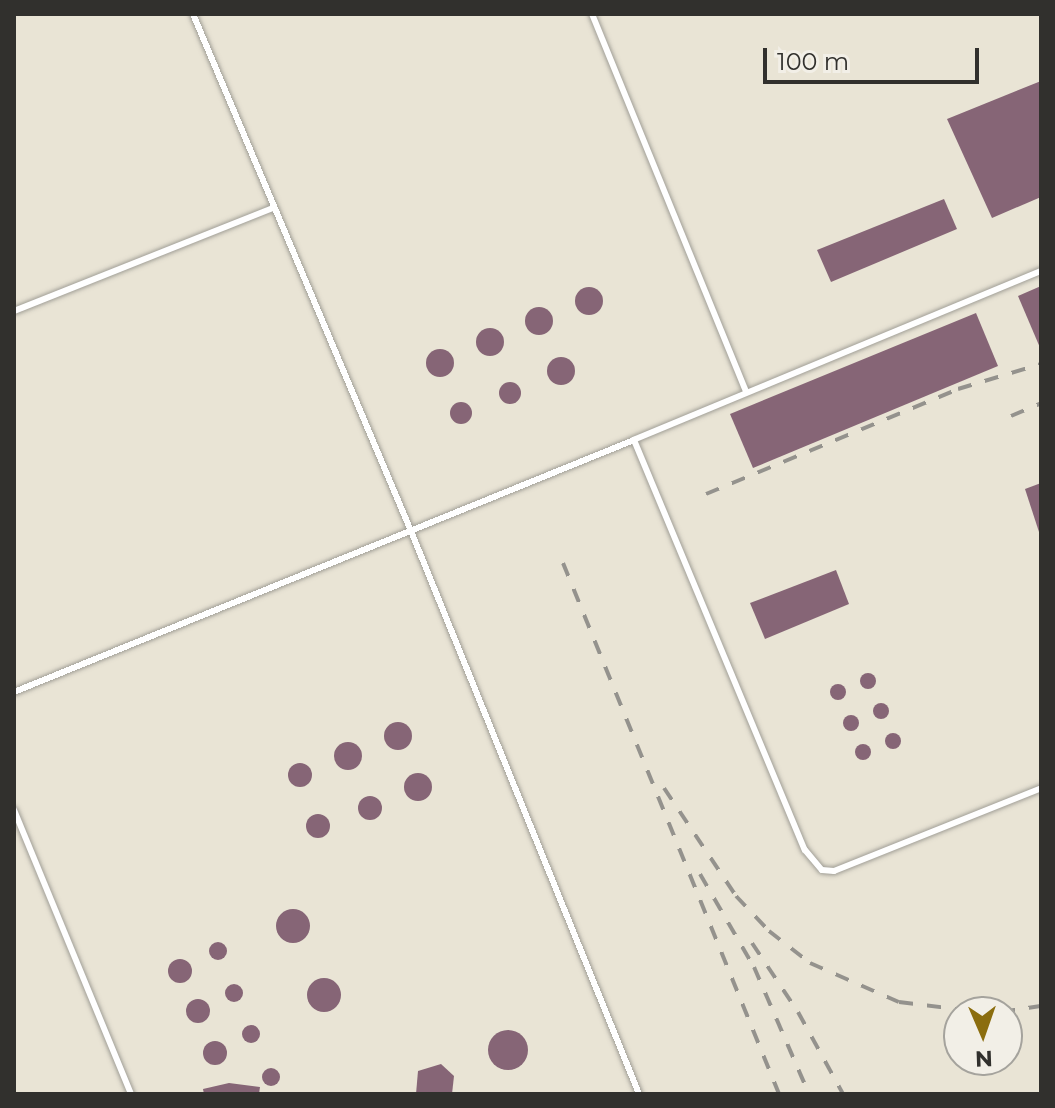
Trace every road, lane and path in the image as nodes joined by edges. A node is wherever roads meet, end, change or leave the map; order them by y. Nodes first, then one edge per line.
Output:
1 (193, 14) edge
2 (592, 14) edge
3 (273, 208) junction
4 (1041, 271) edge
5 (14, 311) edge
6 (746, 392) junction
7 (634, 440) junction
8 (411, 531) junction
9 (14, 692) edge
10 (1041, 788) edge
11 (14, 810) edge
12 (131, 1094) edge
13 (639, 1094) edge

1 - 3 lane
2 - 6 lane
3 - 5 lane
3 - 8 lane
4 - 6 lane
6 - 7 lane
7 - 8 lane
7 - 10 lane
8 - 9 lane
8 - 13 lane
11 - 12 lane

